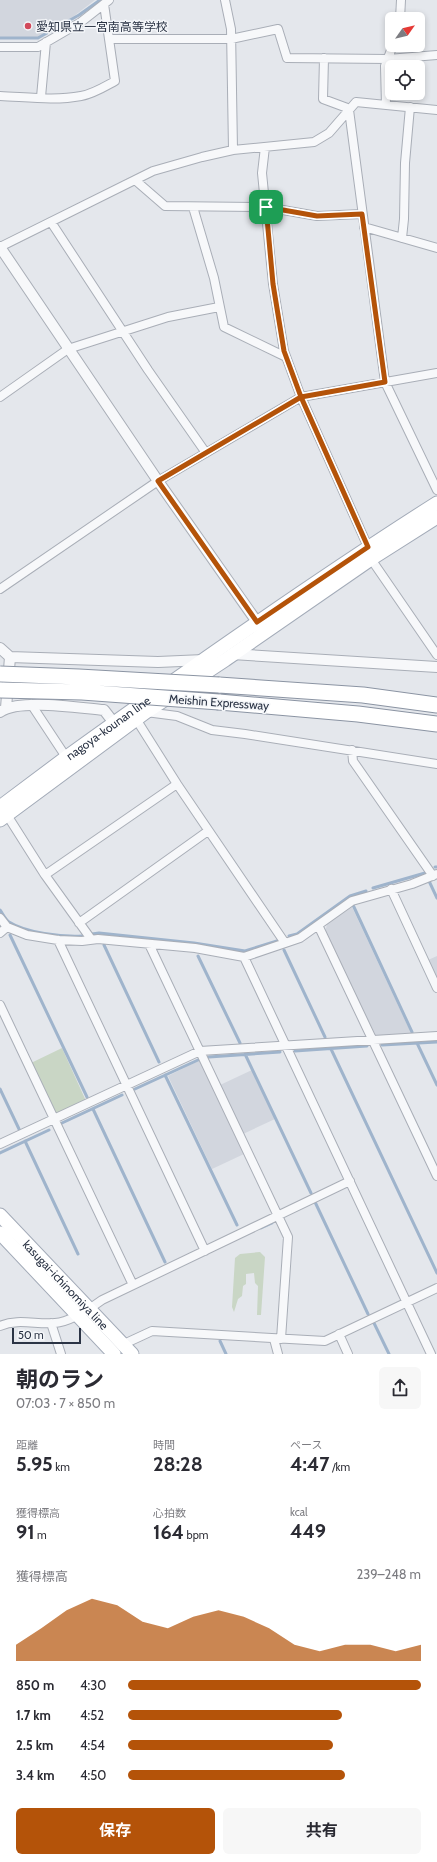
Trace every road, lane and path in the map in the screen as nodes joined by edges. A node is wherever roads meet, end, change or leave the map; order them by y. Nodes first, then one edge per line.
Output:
1 (225, 0) edge
2 (401, 0) edge
3 (106, 2) edge
4 (400, 12) edge
5 (110, 39) junction
6 (231, 39) junction
7 (46, 42) junction
8 (0, 47) edge
9 (390, 52) edge
10 (437, 55) edge
11 (324, 58) junction
12 (388, 59) junction
13 (0, 96) edge
14 (41, 97) junction
15 (386, 105) junction
16 (410, 107) junction
17 (350, 109) junction
18 (437, 110) edge
19 (265, 147) junction
20 (233, 150) junction
21 (135, 180) junction
22 (193, 207) junction
23 (266, 207) junction
24 (362, 214) junction
25 (50, 222) junction
26 (364, 227) junction
27 (402, 238) junction
28 (0, 247) edge
29 (437, 248) edge
30 (219, 307) junction
31 (122, 331) junction
32 (68, 349) junction
33 (286, 357) junction
34 (437, 372) edge
35 (385, 382) junction
36 (0, 397) edge
37 (301, 397) junction
38 (206, 453) junction
39 (158, 481) junction
40 (437, 490) edge
41 (437, 503) edge
42 (437, 517) edge
43 (370, 553) junction
44 (0, 589) edge
45 (257, 622) junction
46 (0, 648) edge
47 (234, 654) junction
48 (437, 655) edge
49 (10, 657) junction
50 (204, 660) junction
51 (437, 667) edge
52 (0, 674) edge
53 (0, 690) edge
54 (31, 704) junction
55 (437, 705) edge
56 (3, 710) edge
57 (141, 716) junction
58 (114, 723) junction
59 (437, 724) edge
60 (352, 750) junction
61 (66, 757) junction
62 (437, 764) edge
63 (177, 784) junction
64 (2, 814) edge
65 (208, 831) junction
66 (45, 874) junction
67 (435, 875) edge
68 (390, 889) junction
69 (0, 918) edge
70 (79, 923) junction
71 (318, 925) junction
72 (3, 930) edge
73 (91, 939) junction
74 (58, 940) junction
75 (285, 943) junction
76 (149, 944) junction
77 (244, 957) junction
78 (437, 988) edge
79 (0, 1005) edge
80 (437, 1036) edge
81 (373, 1040) junction
82 (286, 1046) junction
83 (200, 1051) junction
84 (127, 1086) junction
85 (54, 1119) junction
86 (0, 1144) edge
87 (437, 1176) edge
88 (350, 1181) junction
89 (0, 1215) edge
90 (278, 1216) junction
91 (0, 1234) edge
92 (205, 1251) junction
93 (133, 1285) junction
94 (437, 1288) edge
95 (407, 1302) junction
96 (91, 1309) junction
97 (78, 1315) junction
98 (51, 1323) junction
99 (0, 1326) edge
100 (339, 1334) junction
101 (278, 1339) junction
102 (128, 1349) edge
103 (61, 1354) edge
104 (114, 1354) edge
105 (278, 1354) edge
106 (348, 1354) edge
107 (432, 1354) edge

1 - 6 street
2 - 4 street
3 - 5 street
3 - 7 street
5 - 6 street
5 - 14 street
6 - 11 street
6 - 20 street
7 - 8 street
7 - 14 street
9 - 12 street
10 - 12 street
11 - 12 street
11 - 17 street
12 - 15 street
13 - 14 street
15 - 16 street
15 - 17 street
16 - 18 street
16 - 27 street
17 - 19 street
17 - 24 street
19 - 20 street
19 - 23 street
20 - 21 street
21 - 22 street
21 - 25 street
22 - 23 street
22 - 30 street
23 - 24 street
23 - 33 street
24 - 26 street
25 - 28 street
25 - 31 street
26 - 27 street
26 - 35 street
27 - 29 street
28 - 32 street
30 - 31 street
30 - 33 street
31 - 32 street
31 - 38 street
32 - 36 street
32 - 39 street
33 - 37 street
34 - 35 street
35 - 37 street
35 - 40 street
37 - 38 street
37 - 43 street
38 - 39 street
39 - 44 street
39 - 45 street
41 - 43 main road, nagoya-kounan line
42 - 43 main road, nagoya-kounan line
43 - 45 main road, nagoya-kounan line
43 - 47 main road, nagoya-kounan line
43 - 48 street
45 - 50 main road, nagoya-kounan line
46 - 49 street
47 - 50 street
47 - 51 street
47 - 57 main road, nagoya-kounan line
49 - 50 street
49 - 56 street
50 - 58 main road, nagoya-kounan line
52 - 55 highway, Meishin Expressway, bridge
53 - 59 highway, Meishin Expressway, bridge
54 - 56 street
54 - 58 street
54 - 61 street
57 - 60 street
57 - 63 street
57 - 64 main road, nagoya-kounan line
58 - 61 main road, nagoya-kounan line
60 - 62 street
60 - 67 street
61 - 64 main road, nagoya-kounan line
63 - 65 street
63 - 66 street
64 - 66 street
65 - 70 street
65 - 75 street
66 - 70 street
67 - 68 street
68 - 71 street
68 - 78 street
69 - 72 street
70 - 73 street
71 - 75 street
71 - 81 street
72 - 74 street
73 - 74 street
73 - 76 street
74 - 84 street
75 - 77 street
76 - 77 street
76 - 83 street
77 - 82 street
79 - 85 street
80 - 81 street
81 - 82 street
81 - 87 street
82 - 83 street
82 - 88 street
83 - 84 street
83 - 90 street
84 - 85 street
84 - 92 street
85 - 86 street
85 - 93 street
88 - 90 street
88 - 95 street
89 - 96 main road, kasugai-ichinomiya line
90 - 92 street
90 - 101 street
91 - 97 main road, kasugai-ichinomiya line
92 - 93 street
93 - 96 street
94 - 95 street
95 - 100 street
95 - 107 street
96 - 97 street
96 - 102 main road, kasugai-ichinomiya line
97 - 98 street
97 - 104 main road, kasugai-ichinomiya line
98 - 99 street
98 - 103 street
100 - 101 street
100 - 106 street
101 - 102 street
101 - 105 street

